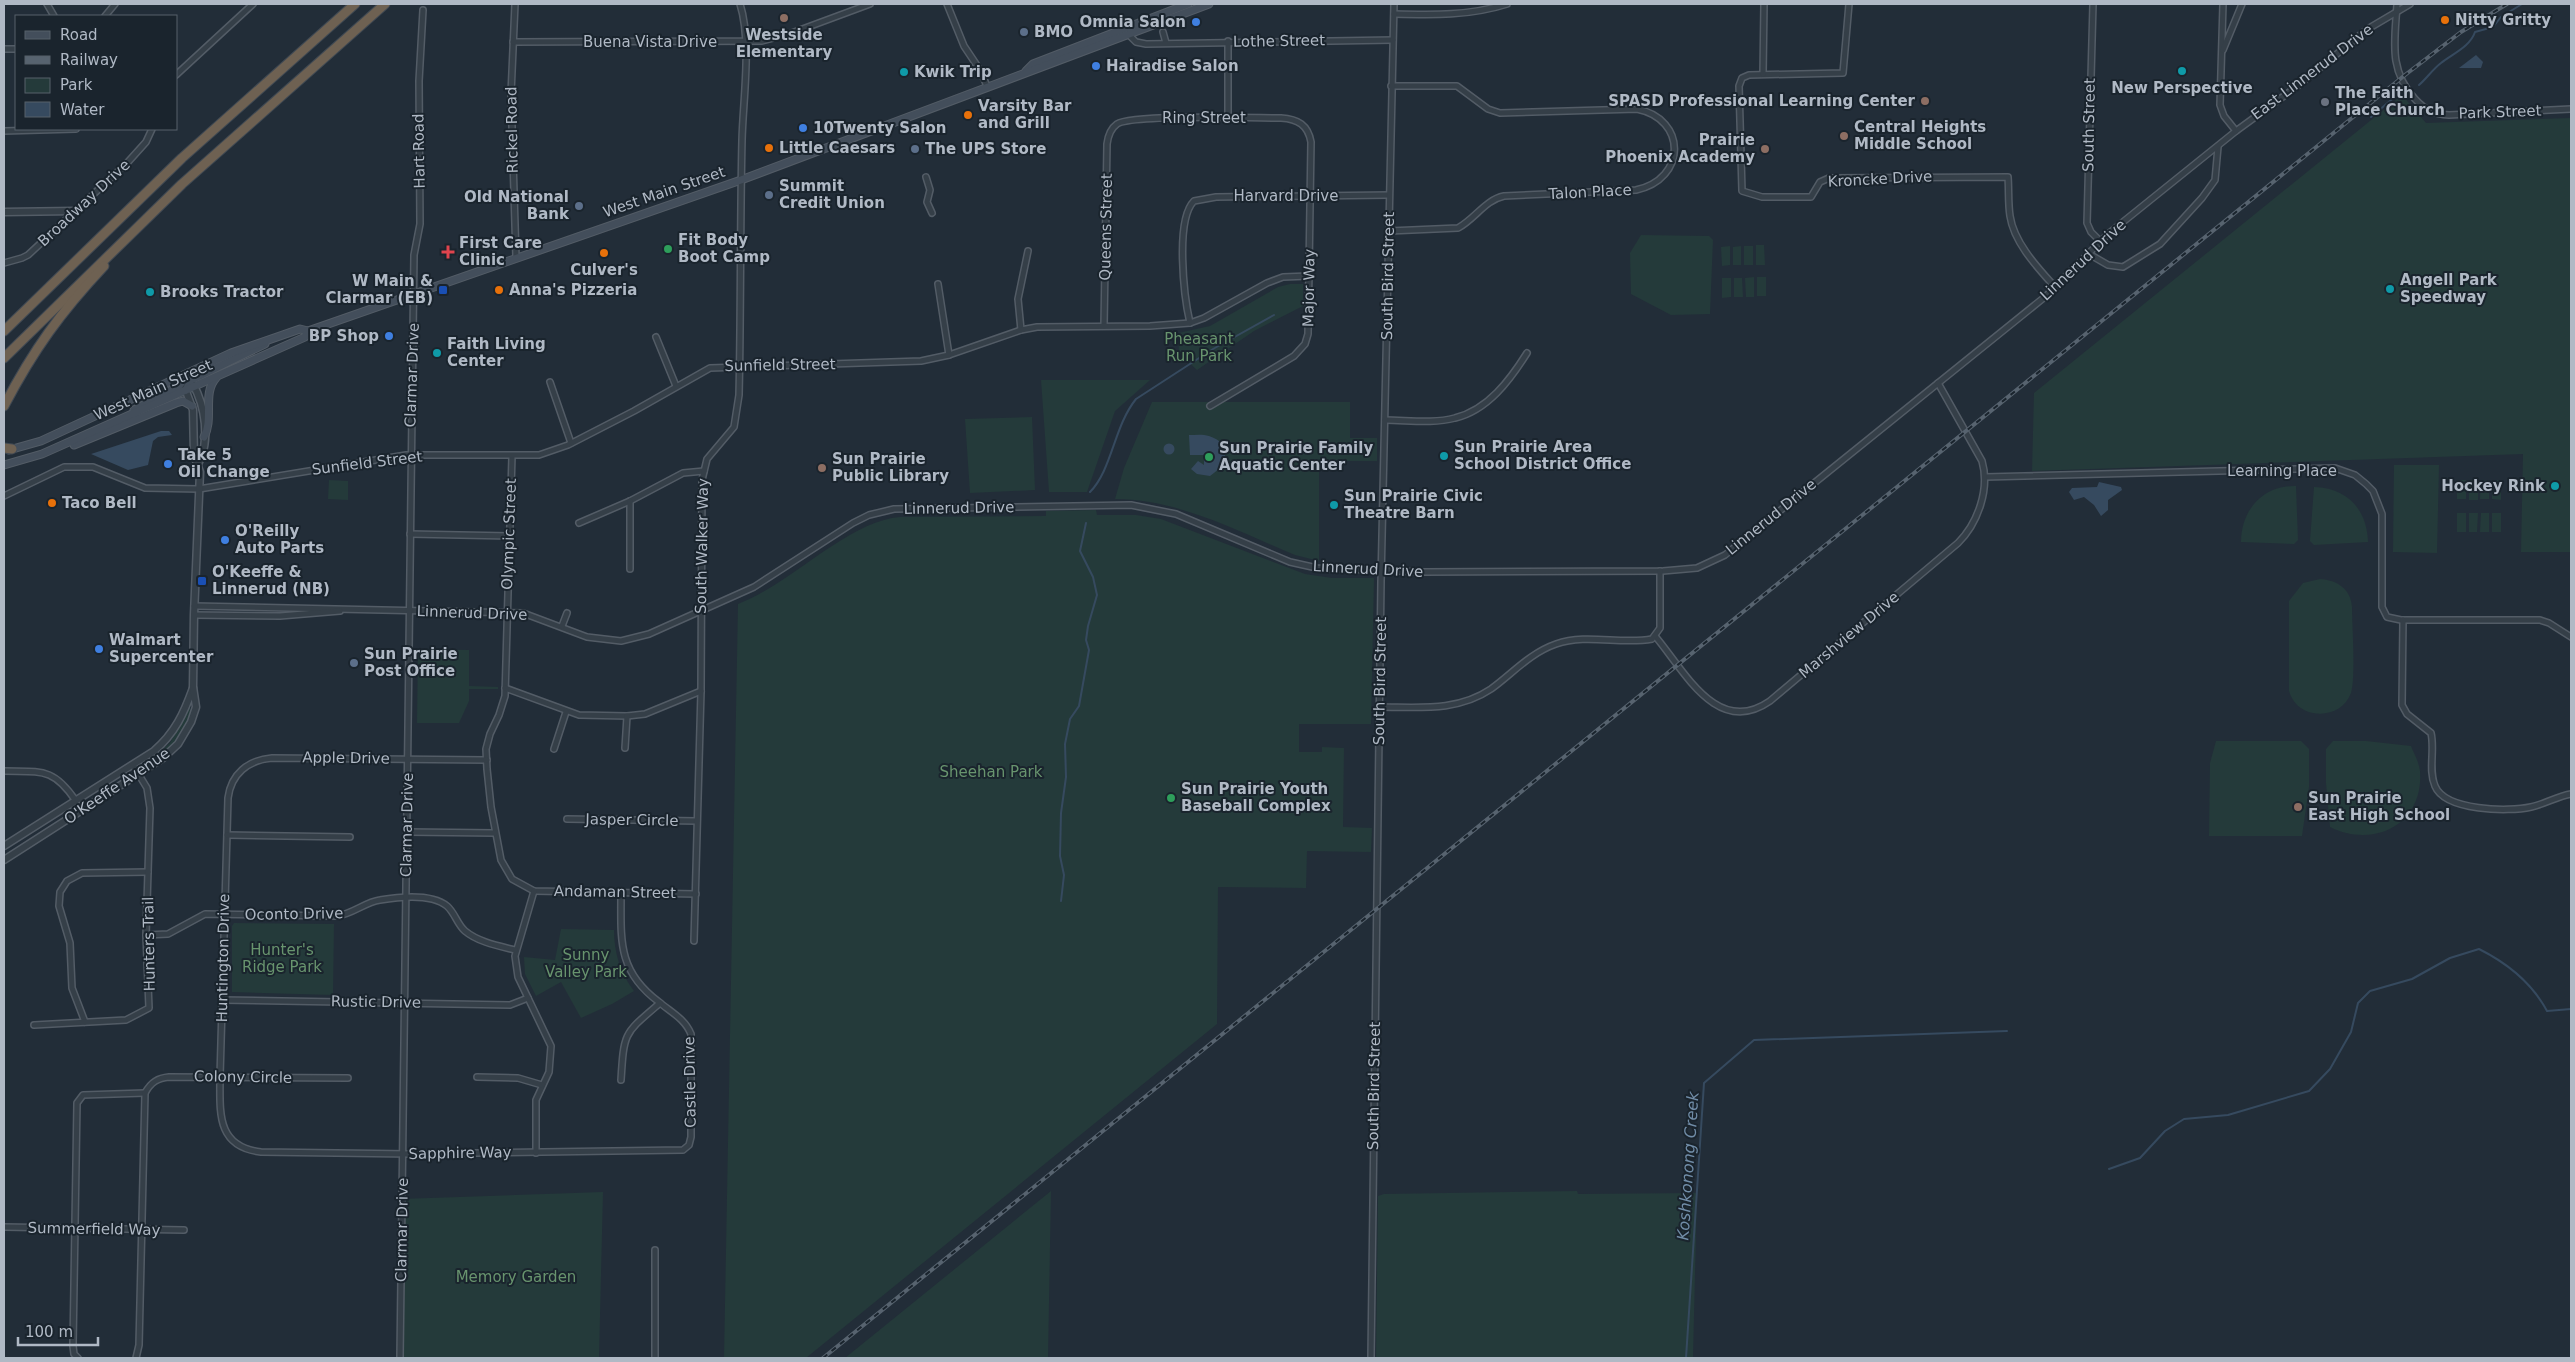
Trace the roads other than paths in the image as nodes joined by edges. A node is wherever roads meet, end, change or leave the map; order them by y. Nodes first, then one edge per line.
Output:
1 (47, 4) edge
2 (116, 4) edge
3 (253, 4) edge
4 (355, 4) edge
5 (385, 4) edge
6 (515, 4) edge
7 (740, 4) edge
8 (870, 4) edge
9 (947, 4) edge
10 (1188, 4) edge
11 (1209, 4) edge
12 (1394, 4) edge
13 (1507, 4) edge
14 (1764, 4) edge
15 (1849, 4) edge
16 (2093, 4) edge
17 (2223, 4) edge
18 (2242, 4) edge
19 (2397, 4) edge
20 (2410, 4) edge
21 (423, 10) dead end
22 (2396, 13) junction
23 (1394, 14) junction
24 (53, 15) edge
25 (106, 15) edge
26 (1163, 32) dead end
27 (1129, 35) junction
28 (1392, 40) junction
29 (746, 41) junction
30 (1228, 41) junction
31 (513, 42) junction
32 (1166, 43) junction
33 (2222, 53) junction
34 (1026, 71) junction
35 (178, 73) edge
36 (1763, 74) junction
37 (987, 86) junction
38 (1391, 86) junction
39 (2571, 109) edge
40 (1228, 118) junction
41 (1299, 122) joint
42 (40, 130) edge
43 (151, 130) edge
44 (1111, 130) joint
45 (4, 131) edge
46 (2236, 131) junction
47 (2218, 147) junction
48 (926, 177) dead end
49 (741, 180) junction
50 (1389, 195) junction
51 (1310, 196) junction
52 (165, 200) junction
53 (75, 211) junction
54 (4, 212) edge
55 (932, 213) dead end
56 (1388, 231) junction
57 (2100, 241) junction
58 (1028, 252) dead end
59 (2089, 254) junction
60 (516, 257) junction
61 (4, 263) edge
62 (1309, 276) junction
63 (938, 284) dead end
64 (52, 285) junction
65 (2055, 287) junction
66 (414, 292) junction
67 (1190, 323) junction
68 (4, 324) edge
69 (1104, 326) junction
70 (308, 330) junction
71 (1021, 330) junction
72 (4, 331) edge
73 (656, 337) dead end
74 (1527, 353) dead end
75 (950, 355) junction
76 (4, 358) edge
77 (740, 365) junction
78 (216, 377) junction
79 (182, 379) junction
80 (191, 379) junction
81 (550, 382) dead end
82 (1938, 383) junction
83 (676, 386) junction
84 (186, 390) junction
85 (4, 406) edge
86 (1210, 406) dead end
87 (193, 408) junction
88 (125, 417) junction
89 (1385, 420) junction
90 (204, 437) junction
91 (571, 443) junction
92 (61, 446) junction
93 (7, 449) edge
94 (410, 455) junction
95 (512, 456) junction
96 (198, 464) junction
97 (4, 465) edge
98 (704, 471) junction
99 (1985, 477) junction
100 (199, 489) junction
101 (4, 496) edge
102 (630, 501) junction
103 (579, 523) dead end
104 (410, 534) junction
105 (510, 536) junction
106 (630, 568) dead end
107 (1382, 569) junction
108 (1660, 571) junction
109 (194, 606) junction
110 (356, 610) junction
111 (410, 611) junction
112 (506, 612) junction
113 (700, 612) junction
114 (567, 613) dead end
115 (194, 615) junction
116 (2403, 620) junction
117 (562, 626) junction
118 (1655, 636) junction
119 (2571, 637) edge
120 (193, 687) junction
121 (505, 688) junction
122 (701, 691) junction
123 (1380, 706) junction
124 (566, 712) junction
125 (626, 716) junction
126 (625, 748) dead end
127 (554, 749) dead end
128 (408, 759) junction
129 (486, 760) junction
130 (133, 765) junction
131 (4, 770) edge
132 (240, 771) joint
133 (139, 774) junction
134 (2571, 794) edge
135 (76, 801) junction
136 (567, 819) dead end
137 (697, 821) junction
138 (408, 832) junction
139 (495, 833) junction
140 (227, 835) junction
141 (350, 837) dead end
142 (4, 846) edge
143 (4, 860) edge
144 (148, 872) junction
145 (534, 891) junction
146 (621, 892) junction
147 (696, 894) junction
148 (406, 899) junction
149 (224, 915) junction
150 (146, 935) junction
151 (694, 941) dead end
152 (515, 950) junction
153 (528, 998) junction
154 (222, 1000) junction
155 (405, 1002) junction
156 (660, 1003) junction
157 (85, 1022) junction
158 (34, 1025) dead end
159 (220, 1077) junction
160 (477, 1077) dead end
161 (348, 1078) dead end
162 (621, 1080) dead end
163 (542, 1085) junction
164 (145, 1093) junction
165 (236, 1143) joint
166 (686, 1148) joint
167 (536, 1152) junction
168 (404, 1154) junction
169 (4, 1227) edge
170 (76, 1228) junction
171 (142, 1230) junction
172 (184, 1230) dead end
173 (655, 1250) dead end
174 (137, 1356) edge
175 (78, 1358) edge
176 (400, 1358) edge
177 (655, 1358) edge
178 (1371, 1358) edge

1 - 24 street
2 - 25 street
3 - 35 street
4 - 64 highway
5 - 52 highway
6 - 31 street, Rickel Road
7 - 29 street, South Walker Way
8 - 29 street, Buena Vista Drive
9 - 37 street
10 - 34 main road, West Main Street
11 - 27 main road, West Main Street
12 - 23 street, South Bird Street
13 - 23 street
14 - 36 street
15 - 36 street, Kroncke Drive
16 - 57 street, South Street
17 - 33 street
18 - 33 street
19 - 22 street
20 - 22 street, East Linnerud Drive
21 - 66 street, Hart Road
22 - 39 street, Park Street
22 - 46 street, East Linnerud Drive
23 - 28 street, South Bird Street
26 - 32 street
27 - 32 street, Lothe Street
27 - 34 main road, West Main Street
28 - 30 street, Lothe Street
28 - 38 street, South Bird Street
29 - 31 street, Buena Vista Drive
29 - 49 street, South Walker Way
30 - 32 street, Lothe Street
30 - 40 street
31 - 60 street, Rickel Road
33 - 46 street
34 - 37 main road, West Main Street
36 - 65 street, Kroncke Drive
37 - 49 main road, West Main Street
38 - 50 street, South Bird Street
38 - 56 street, Talon Place
40 - 41 street, Ring Street
40 - 44 street, Ring Street
41 - 51 street, Major Way
42 - 45 street
43 - 53 street, Broadway Drive
44 - 69 street, Queens Street
46 - 47 street, East Linnerud Drive
47 - 57 street, Linnerud Drive
47 - 59 street
48 - 55 street
49 - 60 main road, West Main Street
49 - 77 street, South Walker Way
50 - 51 street, Harvard Drive
50 - 56 street, South Bird Street
51 - 62 street, Major Way
51 - 67 street, Harvard Drive
52 - 76 highway
52 - 85 highway
53 - 54 street
53 - 61 street, Broadway Drive
56 - 89 street, South Bird Street
57 - 59 street, Linnerud Drive
58 - 71 street
59 - 65 street, Linnerud Drive
60 - 66 main road, West Main Street
62 - 67 street, Sunfield Street
62 - 86 street, Major Way
63 - 75 street
64 - 68 highway
64 - 72 highway
65 - 82 street, Linnerud Drive
66 - 70 main road, West Main Street
66 - 94 street, Clarmar Drive
67 - 69 street, Sunfield Street
69 - 71 street, Sunfield Street
70 - 78 main road, West Main Street
70 - 80 main road, West Main Street
71 - 75 street, Sunfield Street
73 - 83 street
74 - 89 street
75 - 77 street, Sunfield Street
77 - 83 street, Sunfield Street
77 - 98 street, South Walker Way
78 - 80 main road, West Main Street
78 - 90 main road
79 - 80 main road, West Main Street
79 - 84 street, O'Keeffe Avenue
79 - 88 main road
79 - 93 main road, West Main Street
80 - 84 main road, West Main Street
80 - 90 street, O'Keeffe Avenue
81 - 91 street
82 - 99 street, Marshview Drive
82 - 108 street, Linnerud Drive
83 - 91 street, Sunfield Street
84 - 87 street, O'Keeffe Avenue
84 - 88 main road, West Main Street
87 - 90 street
87 - 92 main road
87 - 96 street, O'Keeffe Avenue
88 - 92 main road, West Main Street
89 - 107 street, South Bird Street
90 - 96 street, O'Keeffe Avenue
91 - 95 street, Sunfield Street
92 - 97 main road, West Main Street
94 - 95 street, Sunfield Street
94 - 100 street, Sunfield Street
94 - 104 street, Clarmar Drive
95 - 105 street, Olympic Street
96 - 100 street, O'Keeffe Avenue
98 - 102 street
98 - 113 street, South Walker Way
99 - 116 street, Learning Place
99 - 118 street, Marshview Drive
100 - 101 street, Sunfield Street
100 - 109 street, O'Keeffe Avenue
102 - 103 street
102 - 106 street
104 - 105 street
104 - 111 street, Clarmar Drive
105 - 112 street, Olympic Street
107 - 108 street, Linnerud Drive
107 - 113 street, Linnerud Drive
107 - 123 street, South Bird Street
108 - 118 street
109 - 110 street, Linnerud Drive
109 - 115 street, O'Keeffe Avenue
110 - 111 street, Linnerud Drive
110 - 115 street, Linnerud Drive
111 - 112 street, Linnerud Drive
111 - 128 street, Clarmar Drive
112 - 117 street, Linnerud Drive
112 - 121 street, Olympic Street
113 - 117 street, Linnerud Drive
113 - 122 street, South Walker Way
114 - 117 street
115 - 120 street, O'Keeffe Avenue
116 - 119 street, Learning Place
116 - 134 street
118 - 123 street
120 - 130 street, O'Keeffe Avenue
120 - 133 street, O'Keeffe Avenue
121 - 124 street
121 - 129 street, Olympic Street
122 - 125 street
122 - 137 street, South Walker Way
123 - 178 street, South Bird Street
124 - 125 street
124 - 127 street
125 - 126 street
128 - 129 street, Apple Drive
128 - 132 street, Apple Drive
128 - 138 street, Clarmar Drive
129 - 139 street, Olympic Street
130 - 133 street, Hunters Trail
130 - 135 street, O'Keeffe Avenue
131 - 135 street
132 - 140 street, Huntington Drive
133 - 143 street, O'Keeffe Avenue
133 - 144 street, Hunters Trail
135 - 142 street, O'Keeffe Avenue
136 - 137 street, Jasper Circle
137 - 147 street, South Walker Way
138 - 139 street
138 - 148 street, Clarmar Drive
139 - 145 street, Olympic Street
140 - 141 street
140 - 149 street, Huntington Drive
144 - 150 street, Hunters Trail
144 - 157 street
145 - 146 street, Andaman Street
145 - 152 street
146 - 147 street, Andaman Street
146 - 156 street, Castle Drive
147 - 151 street, South Walker Way
148 - 149 street, Oconto Drive
148 - 152 street, Oconto Drive
148 - 155 street, Clarmar Drive
149 - 150 street, Oconto Drive
149 - 154 street, Huntington Drive
150 - 157 street, Hunters Trail
152 - 153 street
153 - 155 street, Rustic Drive
153 - 163 street
154 - 155 street, Rustic Drive
154 - 159 street, Huntington Drive
155 - 168 street, Clarmar Drive
156 - 162 street
156 - 166 street, Castle Drive
157 - 158 street, Hunters Trail
159 - 161 street, Colony Circle
159 - 164 street, Colony Circle
159 - 165 street, Huntington Drive
160 - 163 street
163 - 167 street
164 - 170 street
164 - 171 street
165 - 168 street, Sapphire Way
166 - 167 street, Sapphire Way
167 - 168 street, Sapphire Way
168 - 176 street, Clarmar Drive
169 - 170 street, Summerfield Way
170 - 171 street, Summerfield Way
170 - 175 street
171 - 172 street, Summerfield Way
171 - 174 street
173 - 177 street

